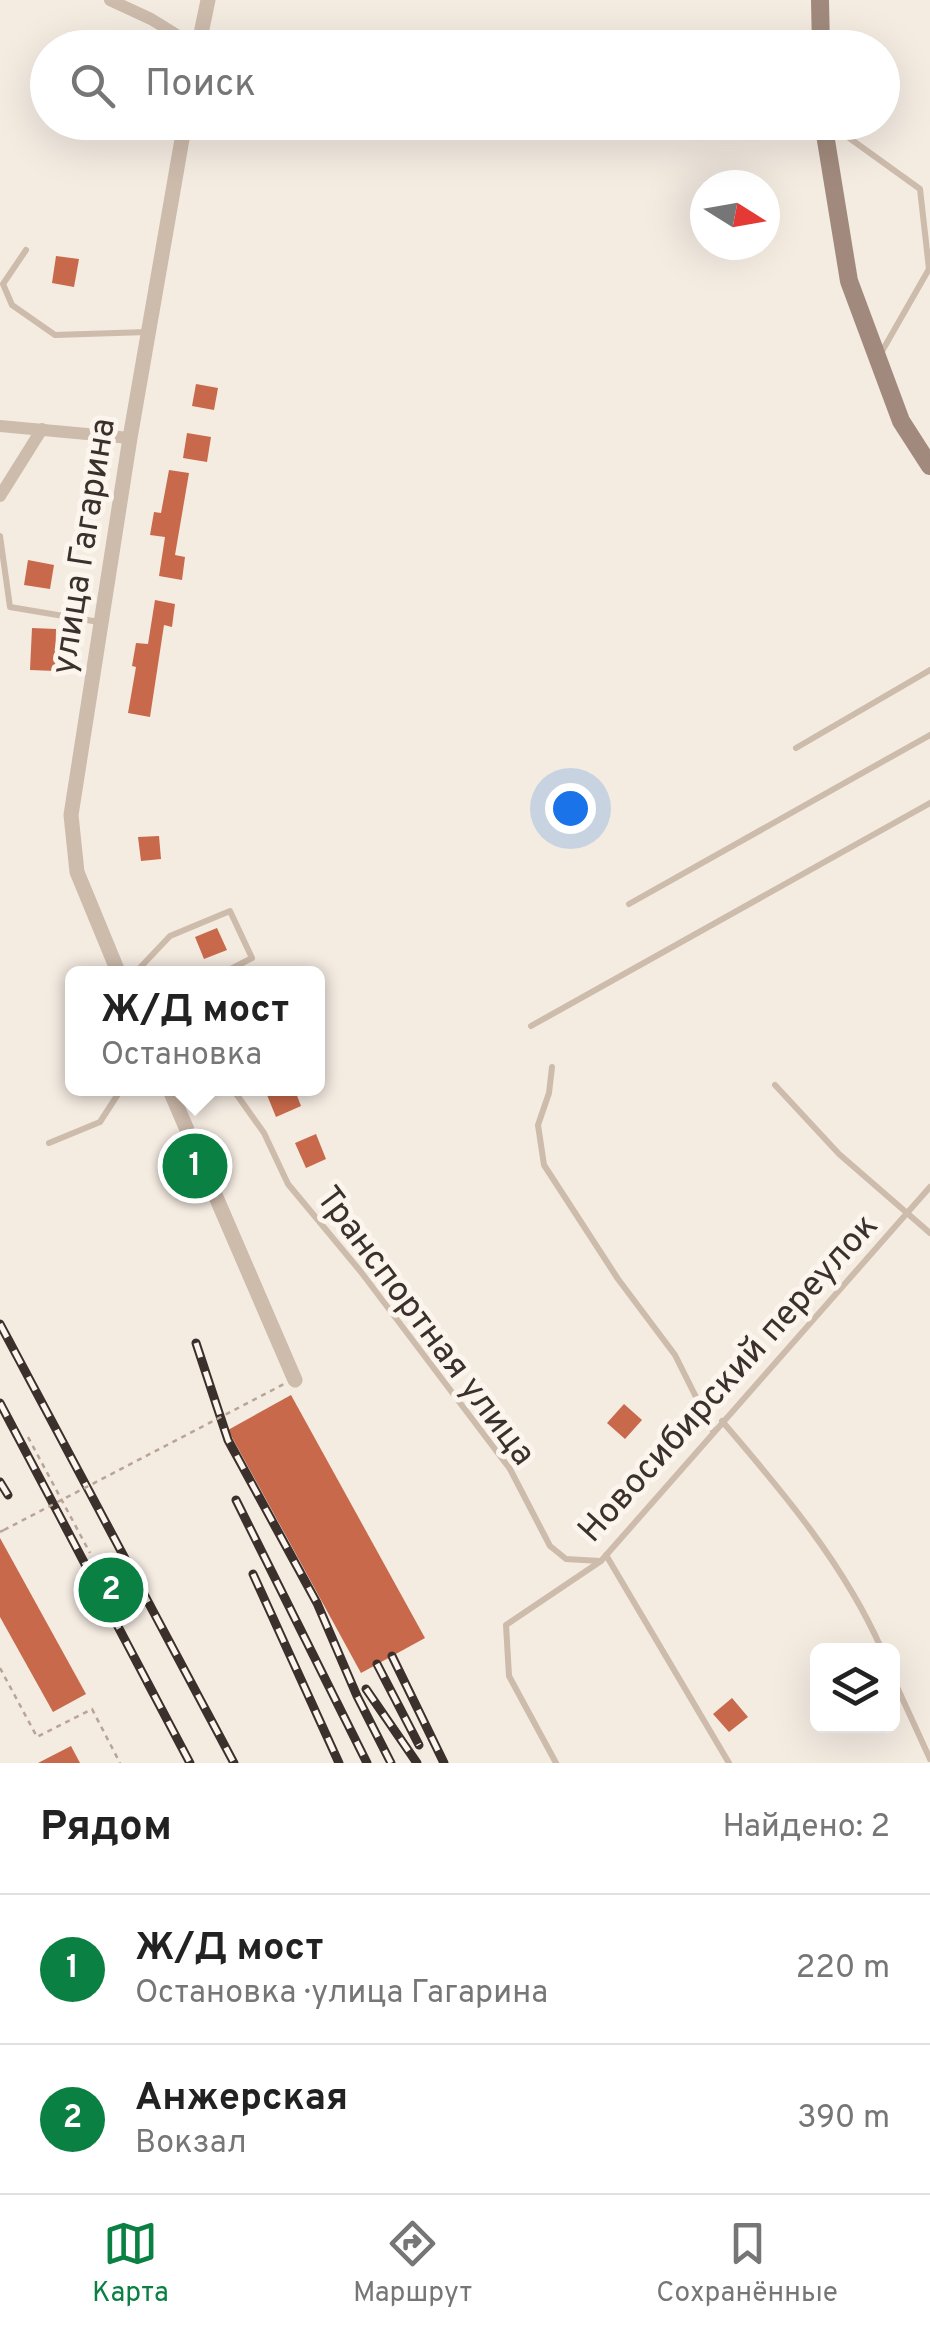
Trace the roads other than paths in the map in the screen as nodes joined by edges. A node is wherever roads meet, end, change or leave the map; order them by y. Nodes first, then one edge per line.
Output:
1 (110, 0) edge
2 (208, 0) edge
3 (820, 0) edge
4 (169, 30) edge
5 (202, 30) edge
6 (821, 30) edge
7 (182, 140) edge
8 (828, 140) edge
9 (851, 140) edge
10 (26, 250) dead end
11 (148, 332) junction
12 (878, 358) junction
13 (0, 426) edge
14 (42, 429) junction
15 (130, 438) junction
16 (930, 466) edge
17 (0, 496) edge
18 (0, 536) edge
19 (100, 622) junction
20 (930, 670) edge
21 (930, 735) edge
22 (796, 748) dead end
23 (930, 803) edge
24 (629, 904) dead end
25 (116, 966) edge
26 (142, 966) edge
27 (237, 966) edge
28 (531, 1026) dead end
29 (552, 1068) dead end
30 (775, 1086) dead end
31 (117, 1096) edge
32 (172, 1096) edge
33 (238, 1096) edge
34 (49, 1144) dead end
35 (930, 1188) edge
36 (908, 1212) junction
37 (930, 1233) edge
38 (291, 1381) road end
39 (722, 1421) junction
40 (713, 1431) junction
41 (604, 1558) junction
42 (879, 1643) edge
43 (900, 1694) edge
44 (930, 1760) edge
45 (556, 1763) edge
46 (729, 1763) edge

1 - 4 street
2 - 5 street
3 - 6 main road
7 - 11 street, улица Гагарина
8 - 12 main road
9 - 12 lane
10 - 11 lane
11 - 15 street, улица Гагарина
12 - 16 main road
13 - 14 street
14 - 15 street
14 - 17 street
15 - 19 street, улица Гагарина
18 - 19 lane
19 - 25 street, улица Гагарина
20 - 22 lane
21 - 24 lane
23 - 28 lane
26 - 27 lane
29 - 40 lane
30 - 36 lane
31 - 34 lane
32 - 38 street
33 - 41 lane, Транспортная улица
35 - 36 lane, Новосибирский переулок
36 - 37 lane
36 - 39 lane, Новосибирский переулок
39 - 40 lane, Новосибирский переулок
39 - 42 lane
40 - 41 lane, Новосибирский переулок
41 - 45 lane, Новосибирский переулок
41 - 46 lane
43 - 44 lane

